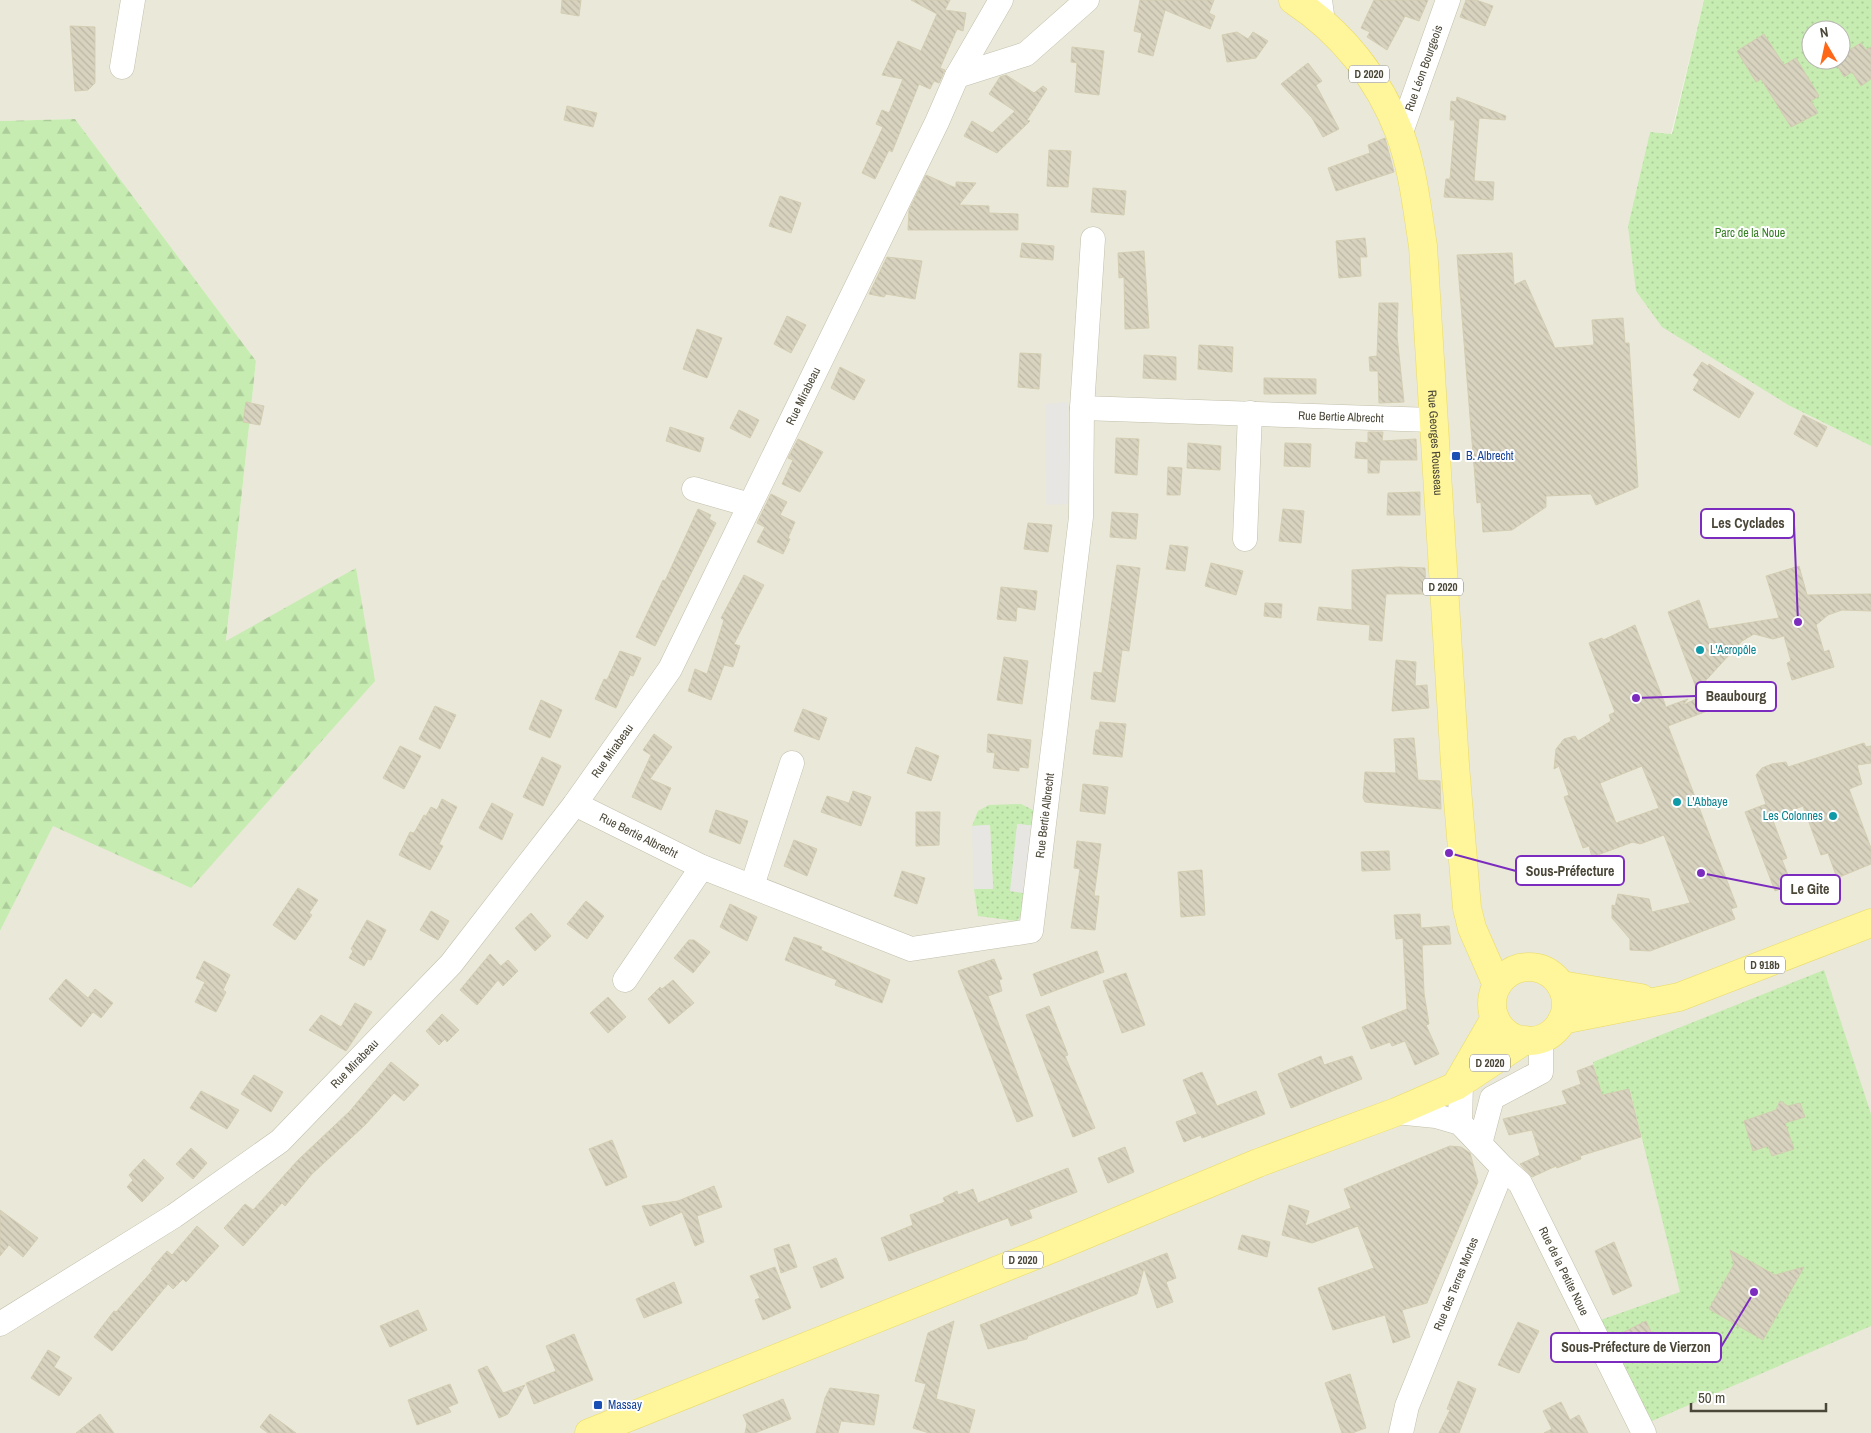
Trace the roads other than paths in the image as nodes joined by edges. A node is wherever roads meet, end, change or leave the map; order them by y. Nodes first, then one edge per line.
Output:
1 (133, 0) edge
2 (1001, 0) edge
3 (1087, 0) edge
4 (1292, 0) edge
5 (1448, 0) edge
6 (1321, 11) edge
7 (122, 67) dead end
8 (957, 76) junction
9 (1400, 135) junction
10 (1093, 239) dead end
11 (1082, 408) junction
12 (1250, 413) junction
13 (1432, 420) junction
14 (694, 489) dead end
15 (750, 505) junction
16 (1245, 539) dead end
17 (792, 763) dead end
18 (575, 804) junction
19 (702, 867) junction
20 (752, 886) junction
21 (1871, 923) edge
22 (1472, 928) junction
23 (1524, 968) junction
24 (625, 980) dead end
25 (1497, 985) junction
26 (1561, 985) junction
27 (1657, 1000) junction
28 (1495, 1018) junction
29 (1562, 1020) junction
30 (1533, 1039) junction
31 (1458, 1084) junction
32 (1396, 1112) junction
33 (1460, 1123) junction
34 (1480, 1144) junction
35 (1503, 1168) junction
36 (0, 1324) edge
37 (589, 1433) edge
38 (1400, 1433) edge
39 (1644, 1433) edge

1 - 7 street
2 - 8 street, Rue Mirabeau
3 - 8 street
4 - 6 main road, Rue Georges Rousseau / D 2020
5 - 9 street, Rue Léon Bourgeois
6 - 9 main road, Rue Georges Rousseau / D 2020
8 - 15 street, Rue Mirabeau
9 - 13 main road, Rue Georges Rousseau / D 2020
10 - 11 street, Rue Bertie Albrecht
11 - 12 street, Rue Bertie Albrecht
11 - 20 street, Rue Bertie Albrecht
12 - 13 street, Rue Bertie Albrecht
12 - 16 street
13 - 22 main road, Rue Georges Rousseau / D 2020
14 - 15 street
15 - 18 street, Rue Mirabeau
17 - 20 street
18 - 19 street, Rue Bertie Albrecht
18 - 36 street, Rue Mirabeau
19 - 20 street, Rue Bertie Albrecht
19 - 24 street
21 - 27 main road, D 918b
22 - 23 main road
22 - 25 main road, Rue Georges Rousseau / D 2020
23 - 25 main road
23 - 26 main road
25 - 28 main road
26 - 27 main road, D 918b
26 - 29 main road
27 - 29 main road, D 918b
28 - 30 main road
28 - 31 main road, D 2020
29 - 30 main road
30 - 31 main road, D 2020
30 - 34 street
31 - 32 main road, D 2020
31 - 33 street
32 - 33 street
32 - 37 main road, D 2020
33 - 34 street
34 - 35 street
35 - 38 street, Rue des Terres Mortes
35 - 39 street, Rue de la Petite Noue

